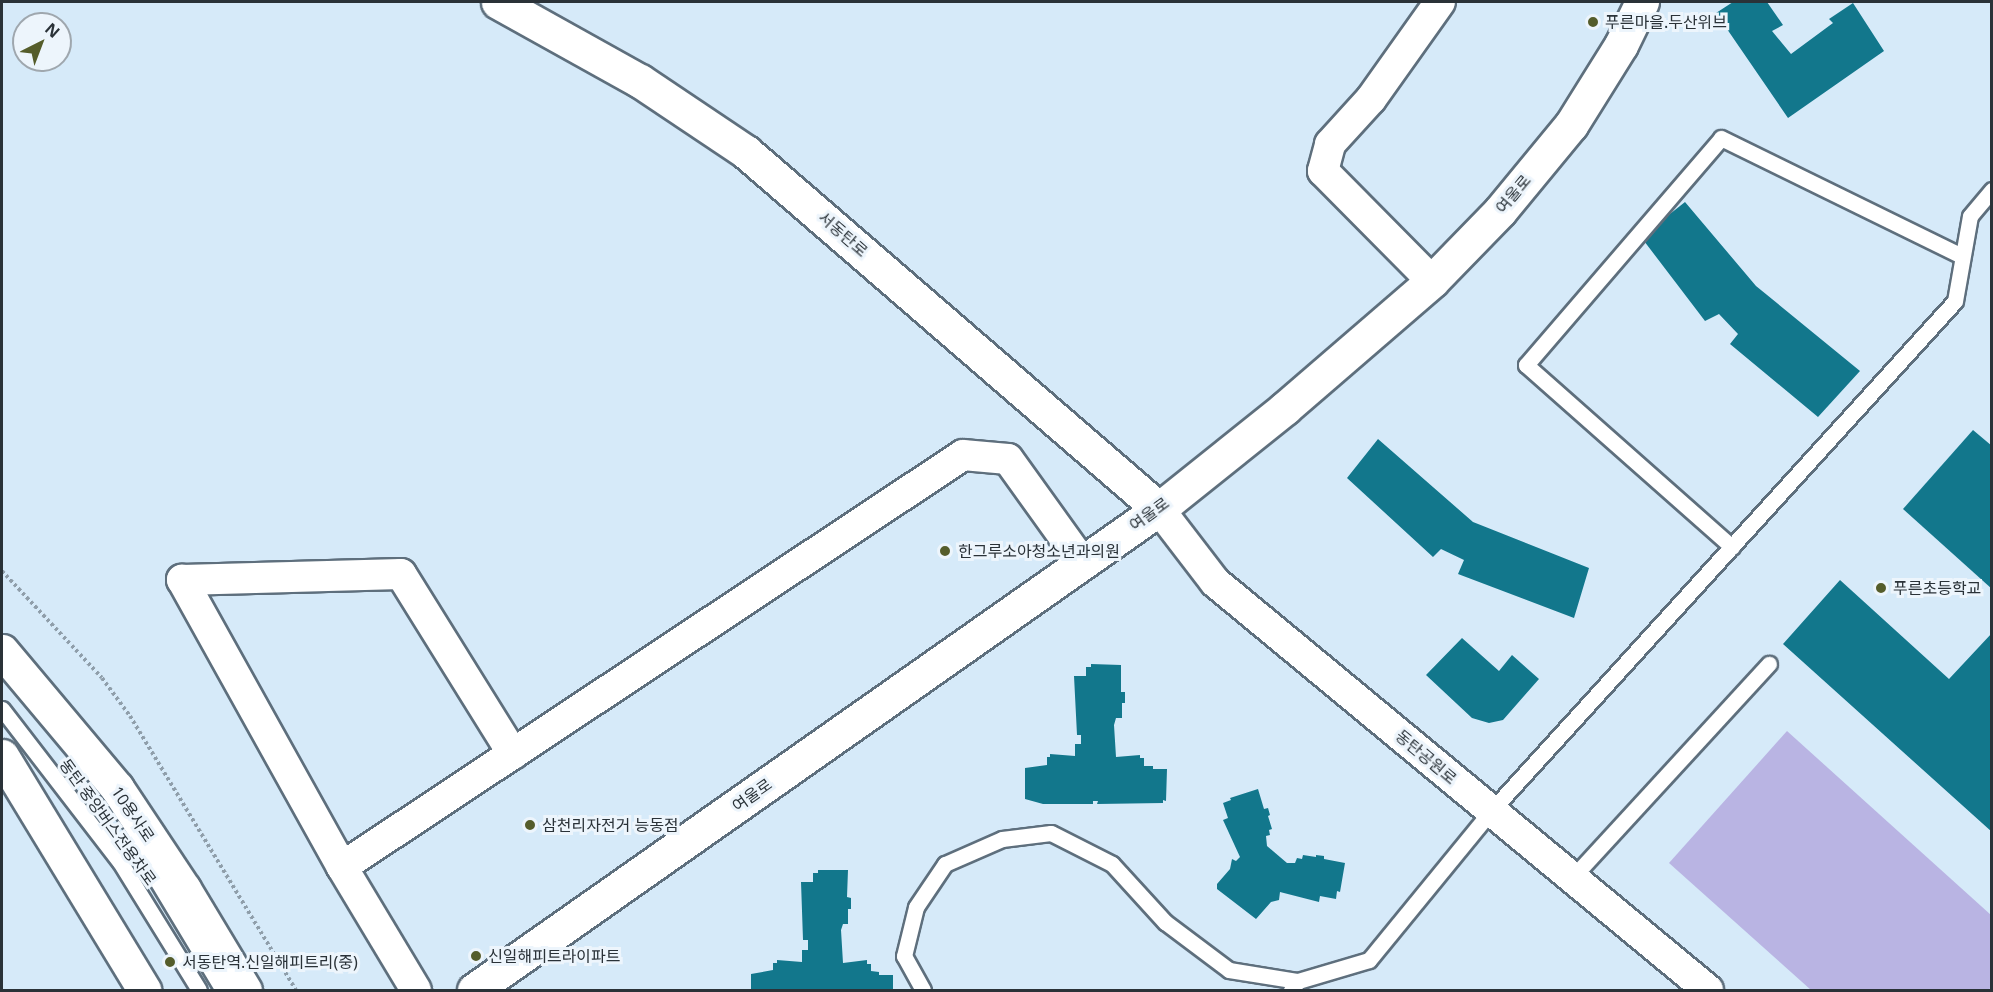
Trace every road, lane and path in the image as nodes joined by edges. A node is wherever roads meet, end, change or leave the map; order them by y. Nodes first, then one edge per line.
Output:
1 (498, 2) edge
2 (1440, 2) edge
3 (1642, 2) edge
4 (1992, 190) edge
5 (1962, 256) junction
6 (1432, 281) junction
7 (1159, 509) junction
8 (1732, 547) junction
9 (1082, 562) junction
10 (2, 571) edge
11 (2, 651) edge
12 (1769, 664) dead end
13 (2, 709) edge
14 (513, 754) junction
15 (2, 756) edge
16 (117, 788) junction
17 (1491, 811) junction
18 (342, 867) junction
19 (1572, 878) junction
20 (1294, 986) edge
21 (144, 990) edge
22 (199, 990) edge
23 (223, 990) edge
24 (245, 990) edge
25 (296, 990) edge
26 (416, 990) edge
27 (474, 990) edge
28 (923, 990) edge
29 (1708, 990) edge

1 - 7 street, 서동탄로
2 - 6 street
3 - 6 street, 여울로
4 - 5 lane
5 - 8 lane
5 - 8 lane
6 - 7 street, 여울로
7 - 9 street, 여울로
7 - 17 street, 동탄공원로
8 - 17 lane
9 - 14 street
9 - 27 street, 여울로
10 - 25 path
11 - 16 street, 10용사로
12 - 19 lane
13 - 22 lane, 동탄 중앙버스전용차로
14 - 18 street
14 - 18 street
15 - 21 street
16 - 23 lane, 동탄 중앙버스전용차로
16 - 24 street, 10용사로
17 - 19 street, 동탄공원로
17 - 20 lane
18 - 26 street
19 - 29 street, 동탄공원로
20 - 28 lane

